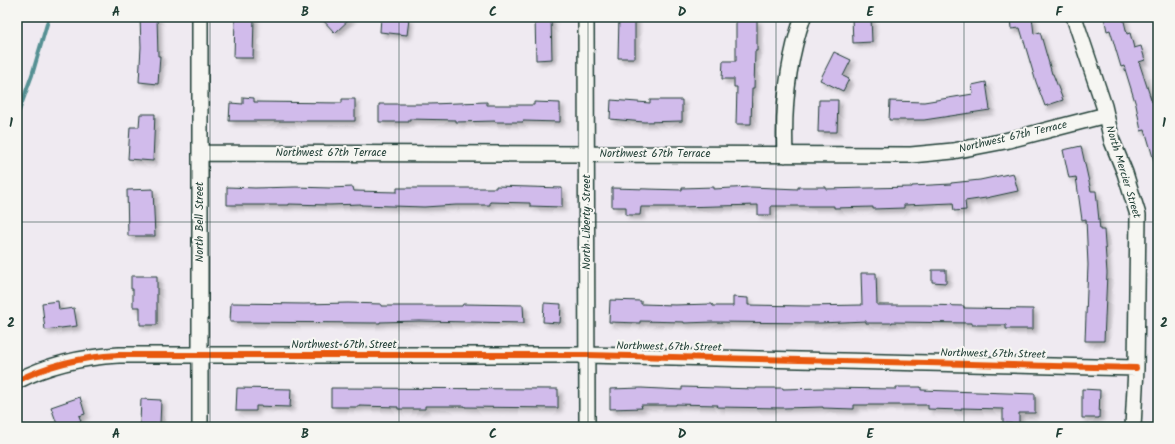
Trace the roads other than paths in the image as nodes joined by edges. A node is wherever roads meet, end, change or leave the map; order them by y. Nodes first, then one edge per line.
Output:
1 (200, 17) edge
2 (586, 17) edge
3 (803, 17) edge
4 (1074, 17) edge
5 (1106, 115) junction
6 (200, 153) junction
7 (586, 154) junction
8 (785, 155) junction
9 (200, 355) junction
10 (587, 355) junction
11 (1136, 368) junction
12 (17, 381) edge
13 (200, 427) edge
14 (587, 427) edge
15 (1133, 427) edge

1 - 6 street, North Bell Street
2 - 7 street, North Liberty Street
3 - 8 street
4 - 5 street, North Mercier Street
5 - 8 street, Northwest 67th Terrace
5 - 11 street, North Mercier Street
6 - 7 street, Northwest 67th Terrace
6 - 9 street, North Bell Street
7 - 8 street, Northwest 67th Terrace
7 - 10 street, North Liberty Street
9 - 10 street, Northwest 67th Street
9 - 12 street, Northwest 67th Street
9 - 13 street, North Bell Street
10 - 11 street, Northwest 67th Street
10 - 14 street, North Liberty Street
11 - 15 street, North Mercier Street

